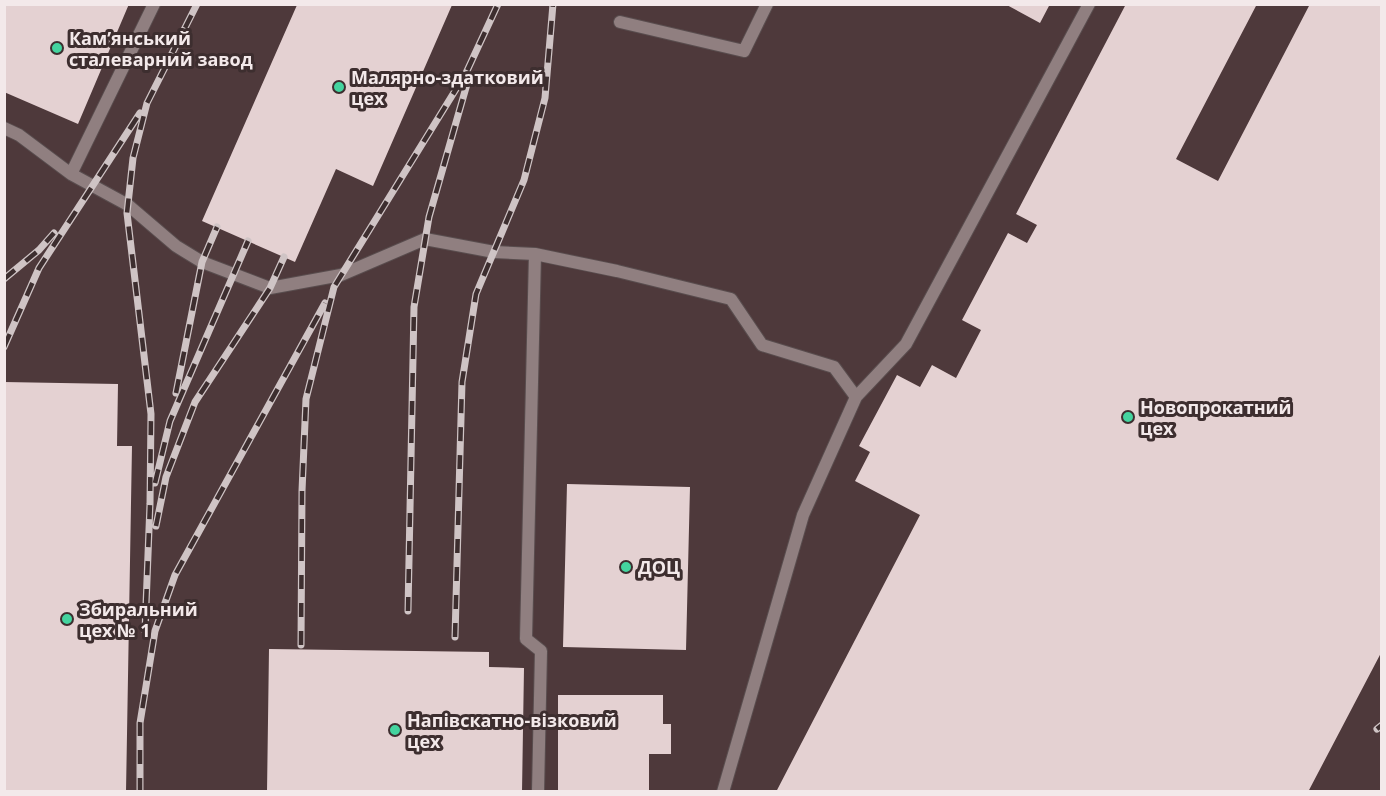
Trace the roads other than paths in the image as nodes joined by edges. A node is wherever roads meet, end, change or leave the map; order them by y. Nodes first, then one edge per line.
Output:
1 (154, 4) edge
2 (767, 4) edge
3 (1089, 4) edge
4 (620, 22) dead end
5 (4, 128) edge
6 (71, 174) junction
7 (535, 254) junction
8 (856, 397) junction
9 (538, 792) edge
10 (723, 792) edge

1 - 6 lane
2 - 4 lane
3 - 8 lane
5 - 6 lane
6 - 7 lane
7 - 8 lane
7 - 9 lane
8 - 10 lane

